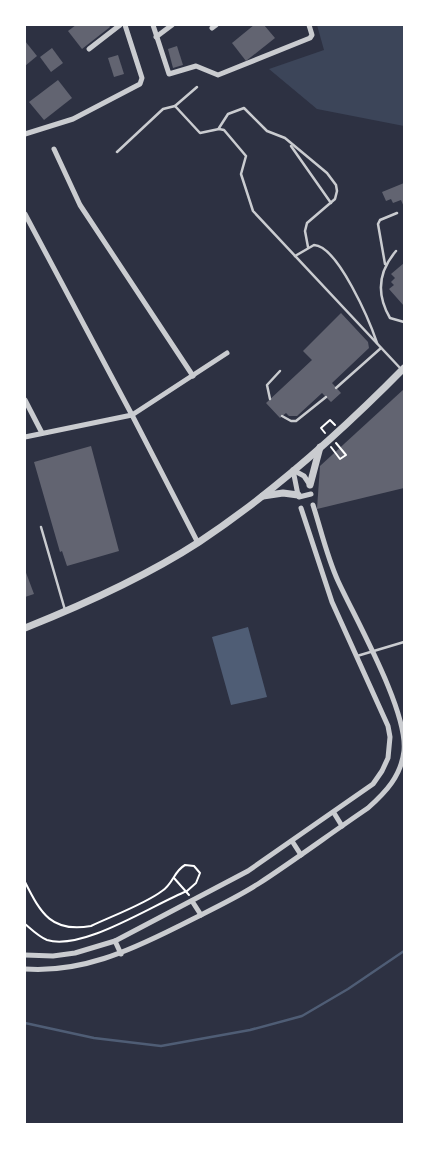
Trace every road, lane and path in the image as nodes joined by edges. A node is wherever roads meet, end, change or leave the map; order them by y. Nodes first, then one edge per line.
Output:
1 (120, 25) edge
2 (125, 25) edge
3 (152, 25) edge
4 (172, 25) edge
5 (309, 25) edge
6 (156, 37) junction
7 (89, 49) dead end
8 (197, 87) dead end
9 (175, 106) junction
10 (219, 129) junction
11 (25, 134) edge
12 (288, 143) junction
13 (54, 148) dead end
14 (117, 152) dead end
15 (331, 202) junction
16 (397, 213) dead end
17 (25, 214) edge
18 (308, 247) junction
19 (396, 251) dead end
20 (294, 256) junction
21 (385, 264) junction
22 (404, 322) edge
23 (378, 344) junction
24 (381, 348) junction
25 (226, 353) dead end
26 (403, 370) edge
27 (280, 371) dead end
28 (193, 376) junction
29 (336, 388) dead end
30 (326, 397) dead end
31 (270, 399) dead end
32 (25, 400) edge
33 (132, 415) junction
34 (282, 416) dead end
35 (330, 420) dead end
36 (321, 428) dead end
37 (42, 433) junction
38 (25, 437) edge
39 (323, 444) junction
40 (346, 454) dead end
41 (293, 470) junction
42 (310, 484) joint
43 (311, 494) dead end
44 (263, 496) junction
45 (298, 496) junction
46 (313, 505) dead end
47 (301, 508) dead end
48 (41, 527) dead end
49 (198, 543) junction
50 (337, 579) junction
51 (326, 585) junction
52 (65, 612) junction
53 (25, 628) edge
54 (404, 642) edge
55 (371, 652) junction
56 (356, 656) junction
57 (334, 813) junction
58 (342, 826) junction
59 (292, 842) junction
60 (301, 855) junction
61 (174, 878) junction
62 (25, 882) edge
63 (186, 891) junction
64 (192, 901) junction
65 (200, 915) junction
66 (25, 924) edge
67 (115, 941) junction
68 (121, 954) junction
69 (25, 955) edge
70 (25, 969) edge

1 - 7 street
2 - 11 street
3 - 6 street
4 - 6 street
5 - 6 street
8 - 9 lane
9 - 10 lane
9 - 14 lane
10 - 12 lane
10 - 20 lane
12 - 15 lane
12 - 15 lane
13 - 28 street
15 - 18 lane
16 - 21 lane
17 - 33 street
18 - 20 lane
18 - 23 lane
19 - 21 lane
20 - 23 lane
21 - 22 lane
23 - 24 lane
24 - 26 lane
24 - 29 lane
25 - 28 street
26 - 39 street
27 - 31 lane
28 - 33 street
30 - 34 lane
32 - 37 street
33 - 37 street
33 - 49 street
35 - 36 path
37 - 38 street
39 - 40 path
39 - 41 street
39 - 42 street
41 - 42 street
41 - 44 street
41 - 45 street
43 - 45 street
44 - 45 street
44 - 49 street
46 - 50 street
47 - 51 street
48 - 52 lane
49 - 52 street
50 - 51 street
50 - 55 street
51 - 56 street
52 - 53 street
54 - 55 lane
55 - 56 lane
55 - 58 street
56 - 57 street
57 - 58 street
57 - 59 street
58 - 60 street
59 - 60 street
59 - 64 street
60 - 65 street
61 - 62 path
61 - 63 path
61 - 63 path
63 - 66 path
64 - 65 street
64 - 67 street
65 - 68 street
67 - 68 street
67 - 69 street
68 - 70 street

